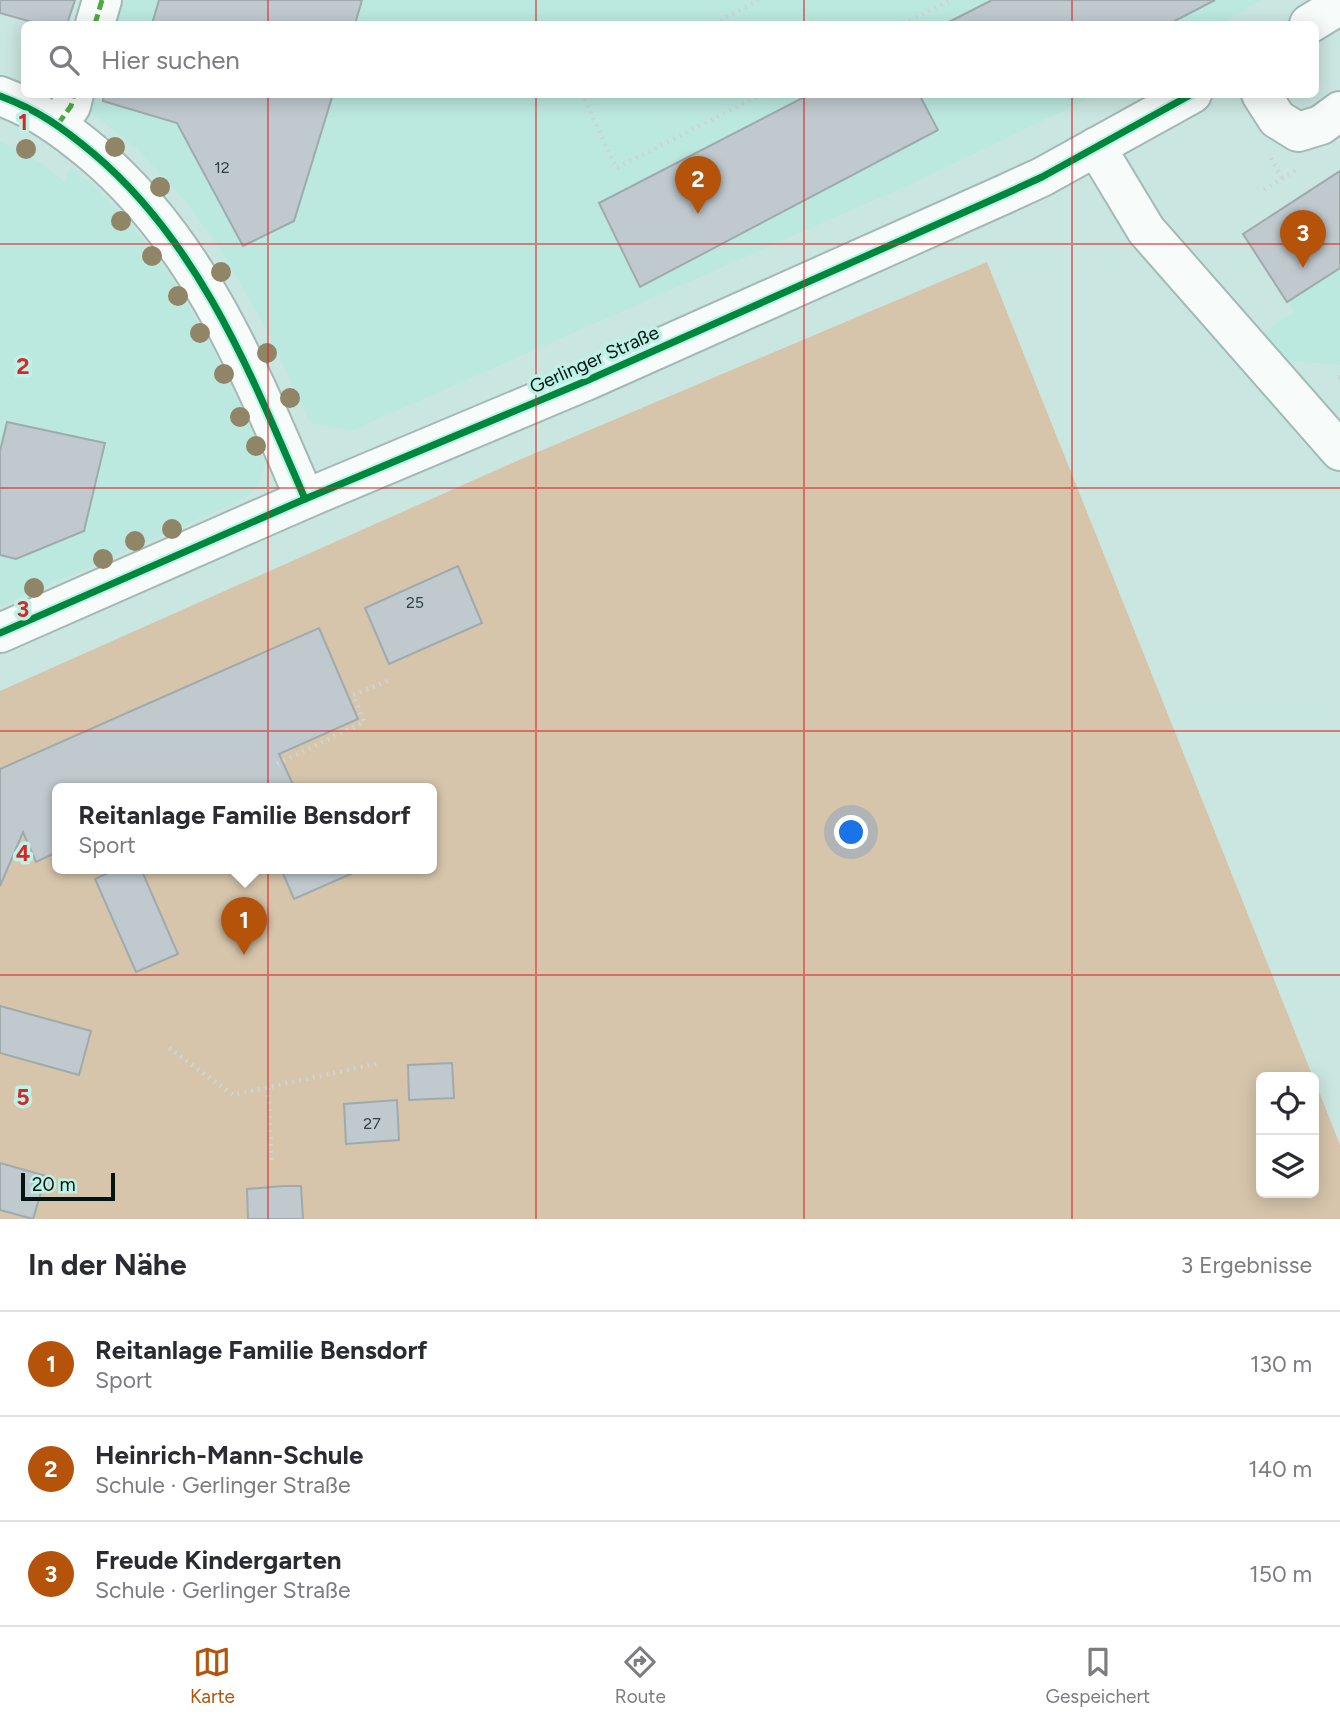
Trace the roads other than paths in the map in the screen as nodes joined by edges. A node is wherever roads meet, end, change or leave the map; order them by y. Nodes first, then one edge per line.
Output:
1 (102, 0) edge
2 (1340, 5) edge
3 (96, 21) edge
4 (1314, 21) edge
5 (0, 96) edge
6 (1185, 98) edge
7 (1263, 98) edge
8 (66, 109) edge
9 (1340, 111) edge
10 (1097, 147) junction
11 (1340, 452) edge
12 (305, 499) junction
13 (0, 633) edge

1 - 3 street
2 - 4 street
5 - 8 street
6 - 10 street, Gerlinger Straße
7 - 9 street
8 - 12 street
10 - 11 street
10 - 12 street, Gerlinger Straße
12 - 13 street, Gerlinger Straße

